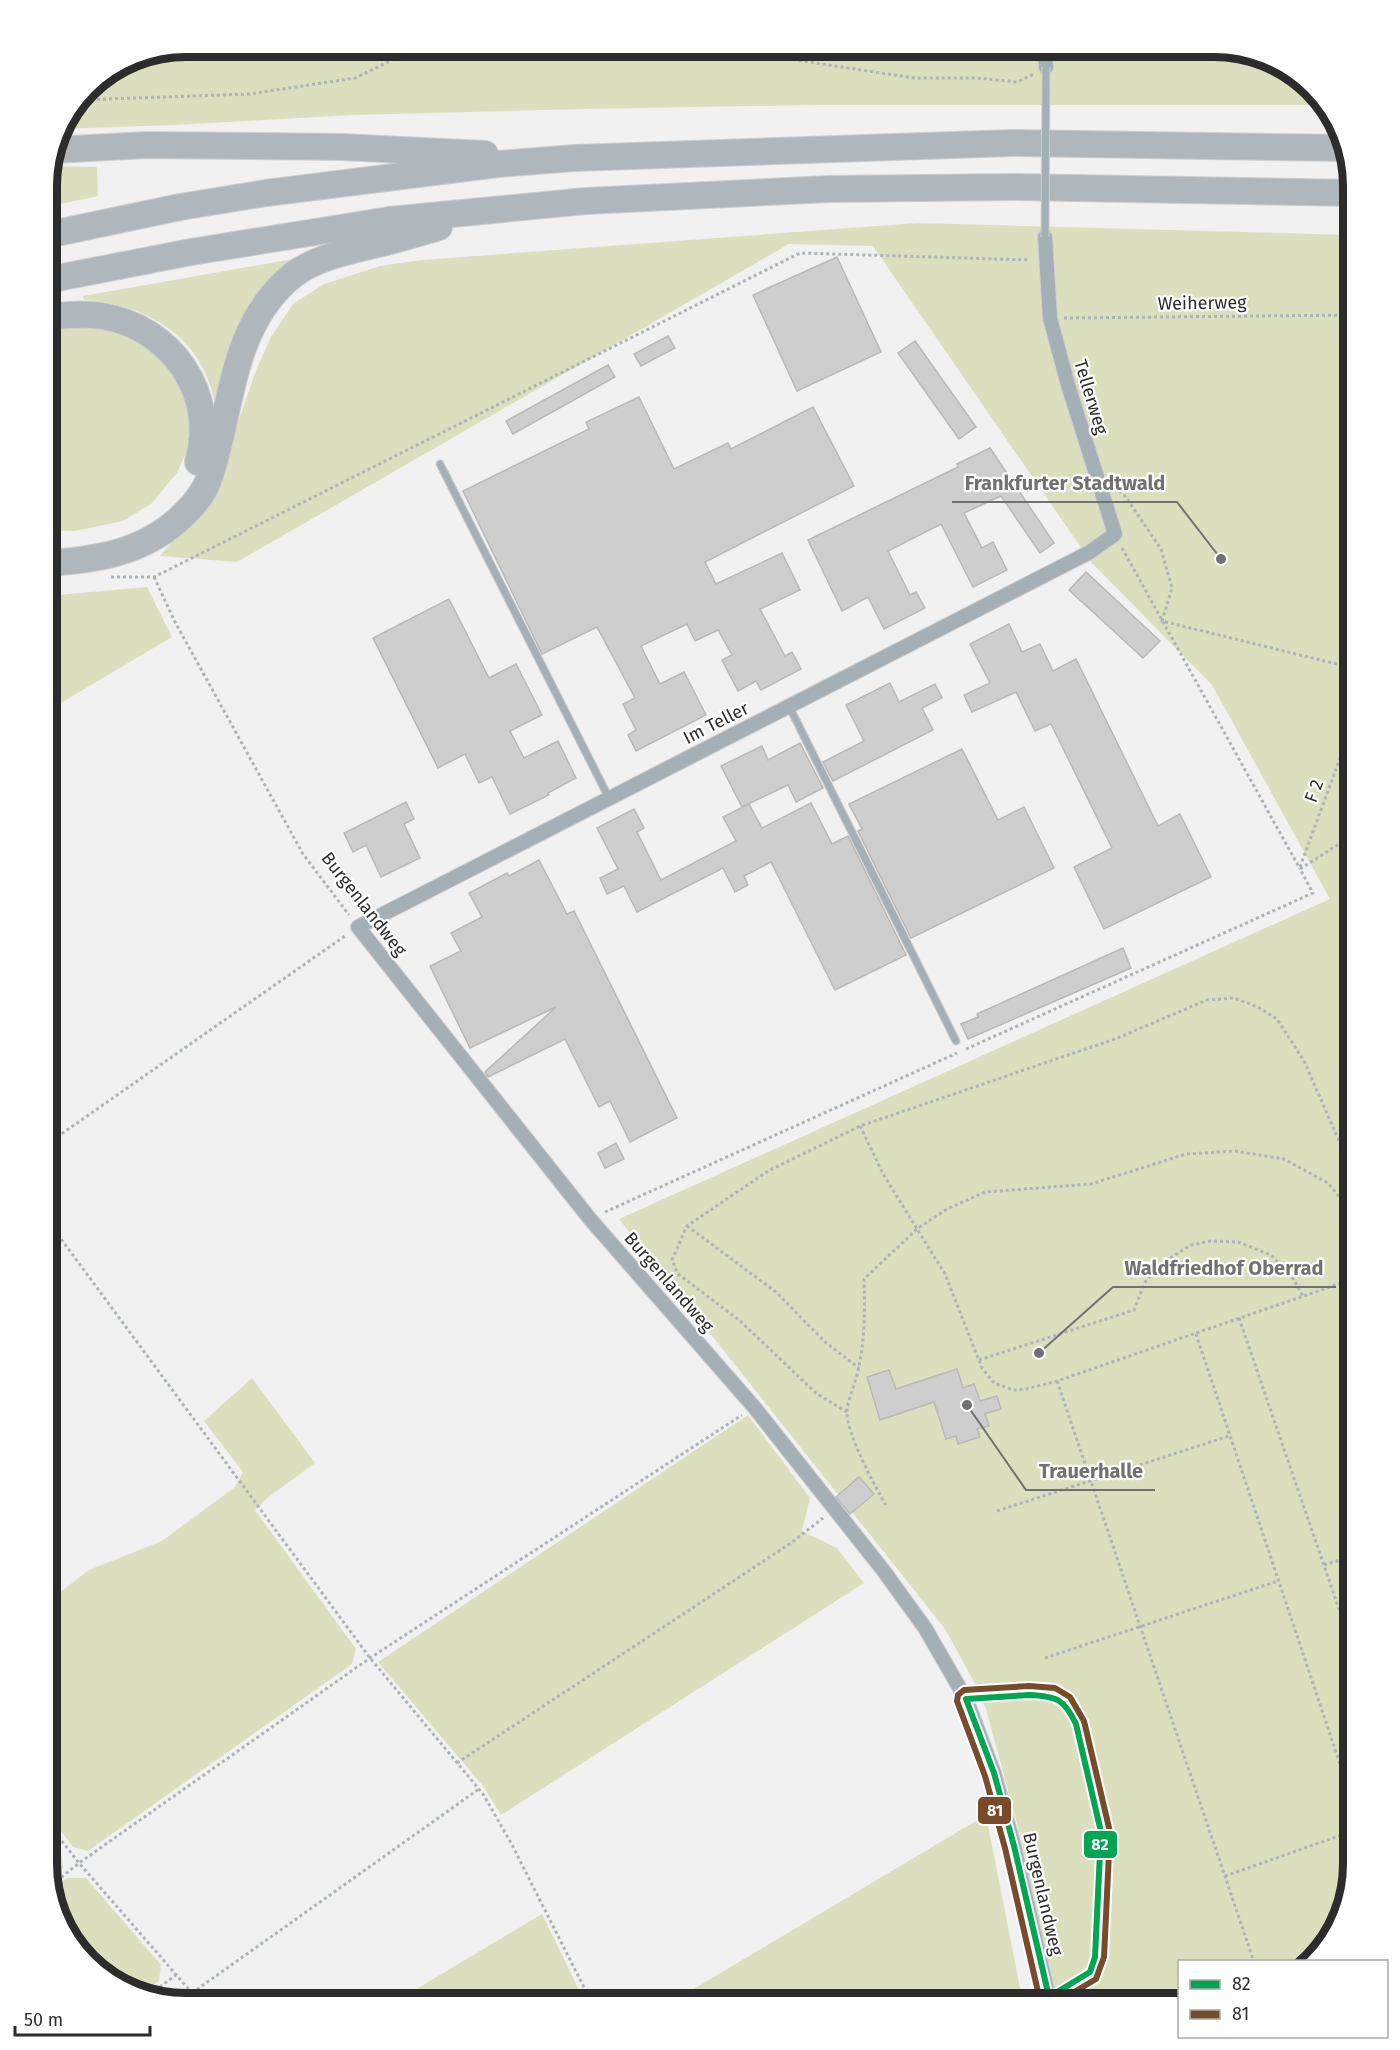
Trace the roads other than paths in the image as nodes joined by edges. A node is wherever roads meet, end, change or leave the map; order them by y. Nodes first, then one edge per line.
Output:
1 (1046, 57) edge
2 (1046, 67) joint
3 (1337, 148) edge
4 (62, 150) edge
5 (575, 158) junction
6 (1343, 193) edge
7 (504, 209) junction
8 (57, 233) edge
9 (1045, 237) joint
10 (57, 278) edge
11 (57, 316) edge
12 (440, 464) dead end
13 (57, 550) edge
14 (1090, 552) joint
15 (57, 561) edge
16 (789, 706) junction
17 (609, 798) junction
18 (358, 927) joint
19 (956, 1041) dead end
20 (966, 1699) junction
21 (1047, 1993) edge
22 (1059, 1993) edge

1 - 2 street
2 - 9 lane, bridge
3 - 5 highway
4 - 5 highway
5 - 8 highway
6 - 7 highway
7 - 10 highway
7 - 15 highway
9 - 14 street, Tellerweg
11 - 13 highway
12 - 17 lane
14 - 16 street, Im Teller
16 - 17 street, Im Teller
16 - 19 lane
17 - 18 street, Im Teller
18 - 20 street, Burgenlandweg
20 - 21 street, Burgenlandweg
20 - 22 lane

